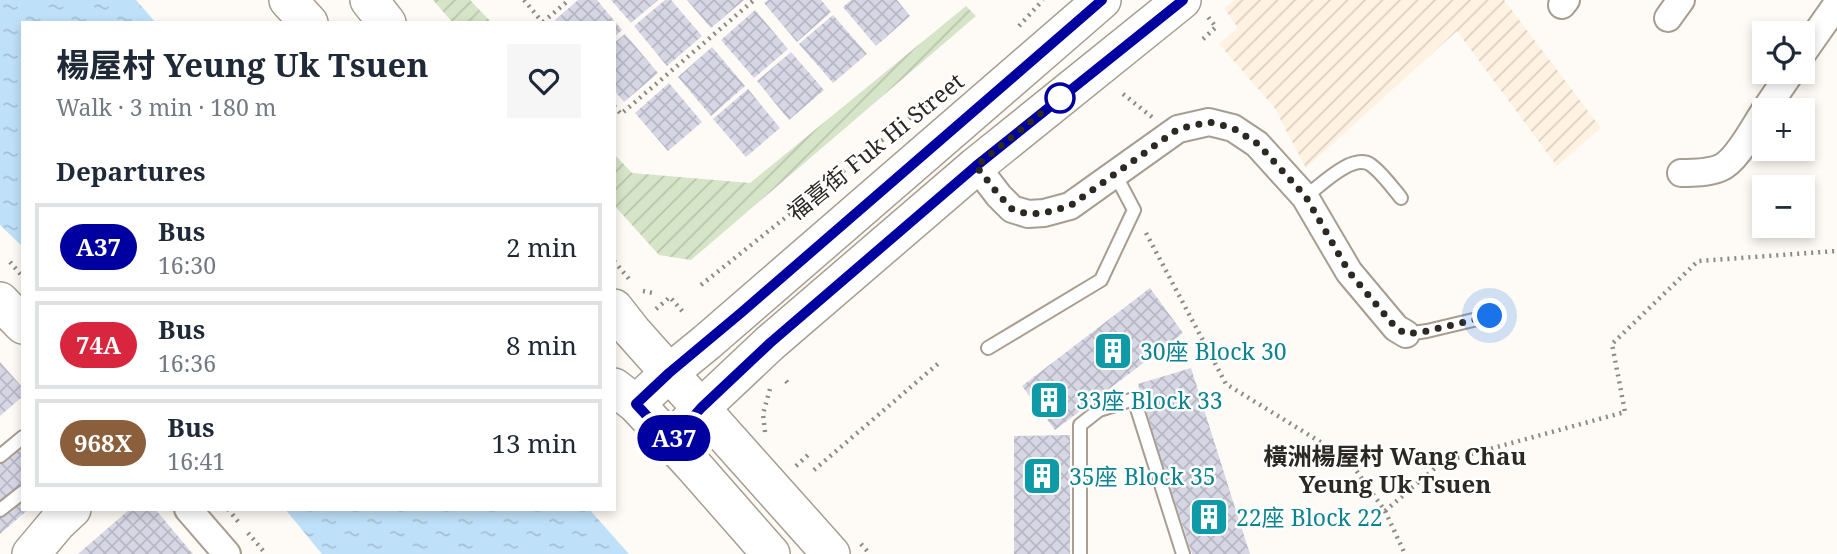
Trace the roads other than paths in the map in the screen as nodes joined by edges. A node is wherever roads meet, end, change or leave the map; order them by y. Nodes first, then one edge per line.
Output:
1 (288, 0) edge
2 (369, 0) edge
3 (1102, 0) edge
4 (1837, 4) edge
5 (1193, 6) edge
6 (307, 21) edge
7 (385, 21) edge
8 (1815, 35) edge
9 (1752, 130) edge
10 (976, 166) junction
11 (1681, 173) dead end
12 (1115, 174) junction
13 (1306, 197) junction
14 (1401, 198) dead end
15 (0, 301) edge
16 (616, 310) edge
17 (1490, 316) dead end
18 (21, 323) edge
19 (1406, 334) joint
20 (988, 348) dead end
21 (669, 373) junction
22 (625, 396) edge
23 (701, 408) junction
24 (21, 439) edge
25 (671, 442) junction
26 (0, 456) edge
27 (21, 494) edge
28 (0, 510) edge
29 (70, 511) edge
30 (190, 511) edge
31 (31, 554) edge
32 (227, 554) edge
33 (771, 554) edge
34 (831, 554) edge
35 (1080, 554) edge
36 (1183, 554) edge

1 - 6 main road
2 - 7 main road
3 - 21 main road, 福喜街 Fuk Hi Street
4 - 8 street
5 - 10 main road
9 - 11 street
10 - 12 street
10 - 23 main road
12 - 13 street
12 - 20 lane
13 - 14 lane
13 - 19 street
15 - 18 main road
16 - 21 main road
17 - 19 lane
21 - 22 main road, 福喜街 Fuk Hi Street
21 - 23 main road
22 - 25 main road
23 - 25 main road
23 - 34 main road
24 - 26 lane
25 - 33 main road
27 - 28 lane
29 - 31 main road
30 - 32 street
35 - 36 lane

